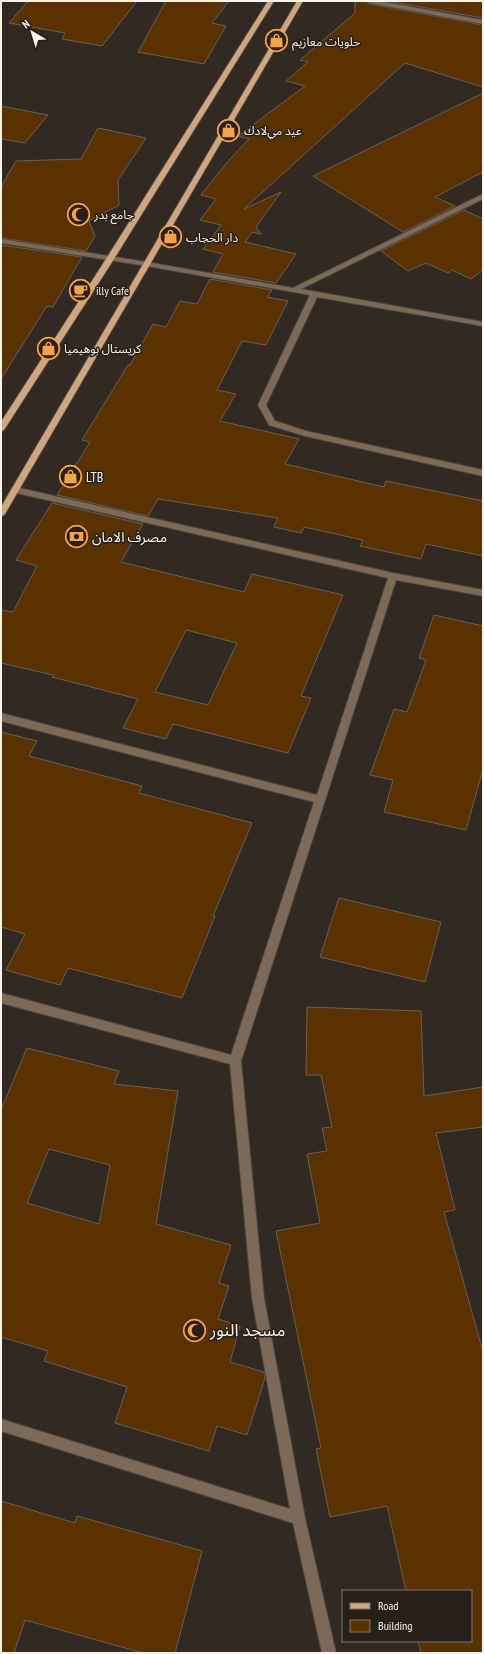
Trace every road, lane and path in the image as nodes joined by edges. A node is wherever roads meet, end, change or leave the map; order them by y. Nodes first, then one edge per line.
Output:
1 (271, 1) edge
2 (300, 1) edge
3 (369, 1) edge
4 (483, 22) edge
5 (483, 196) edge
6 (1, 241) edge
7 (110, 259) junction
8 (147, 264) junction
9 (294, 290) junction
10 (315, 294) junction
11 (483, 324) edge
12 (1, 428) edge
13 (483, 473) edge
14 (16, 490) junction
15 (1, 514) edge
16 (393, 576) junction
17 (483, 593) edge
18 (1, 717) edge
19 (321, 800) junction
20 (1, 998) edge
21 (235, 1061) junction
22 (1, 1425) edge
23 (298, 1518) junction
24 (329, 1653) edge

1 - 7 main road
2 - 8 main road
3 - 4 street
5 - 9 street
6 - 7 street
7 - 8 street
7 - 12 main road
8 - 9 street
8 - 14 main road
9 - 10 street
10 - 11 street
10 - 13 street
14 - 15 main road
14 - 16 street
16 - 17 street
16 - 19 street
18 - 19 street
19 - 21 street
20 - 21 street
21 - 23 street
22 - 23 street
23 - 24 street

